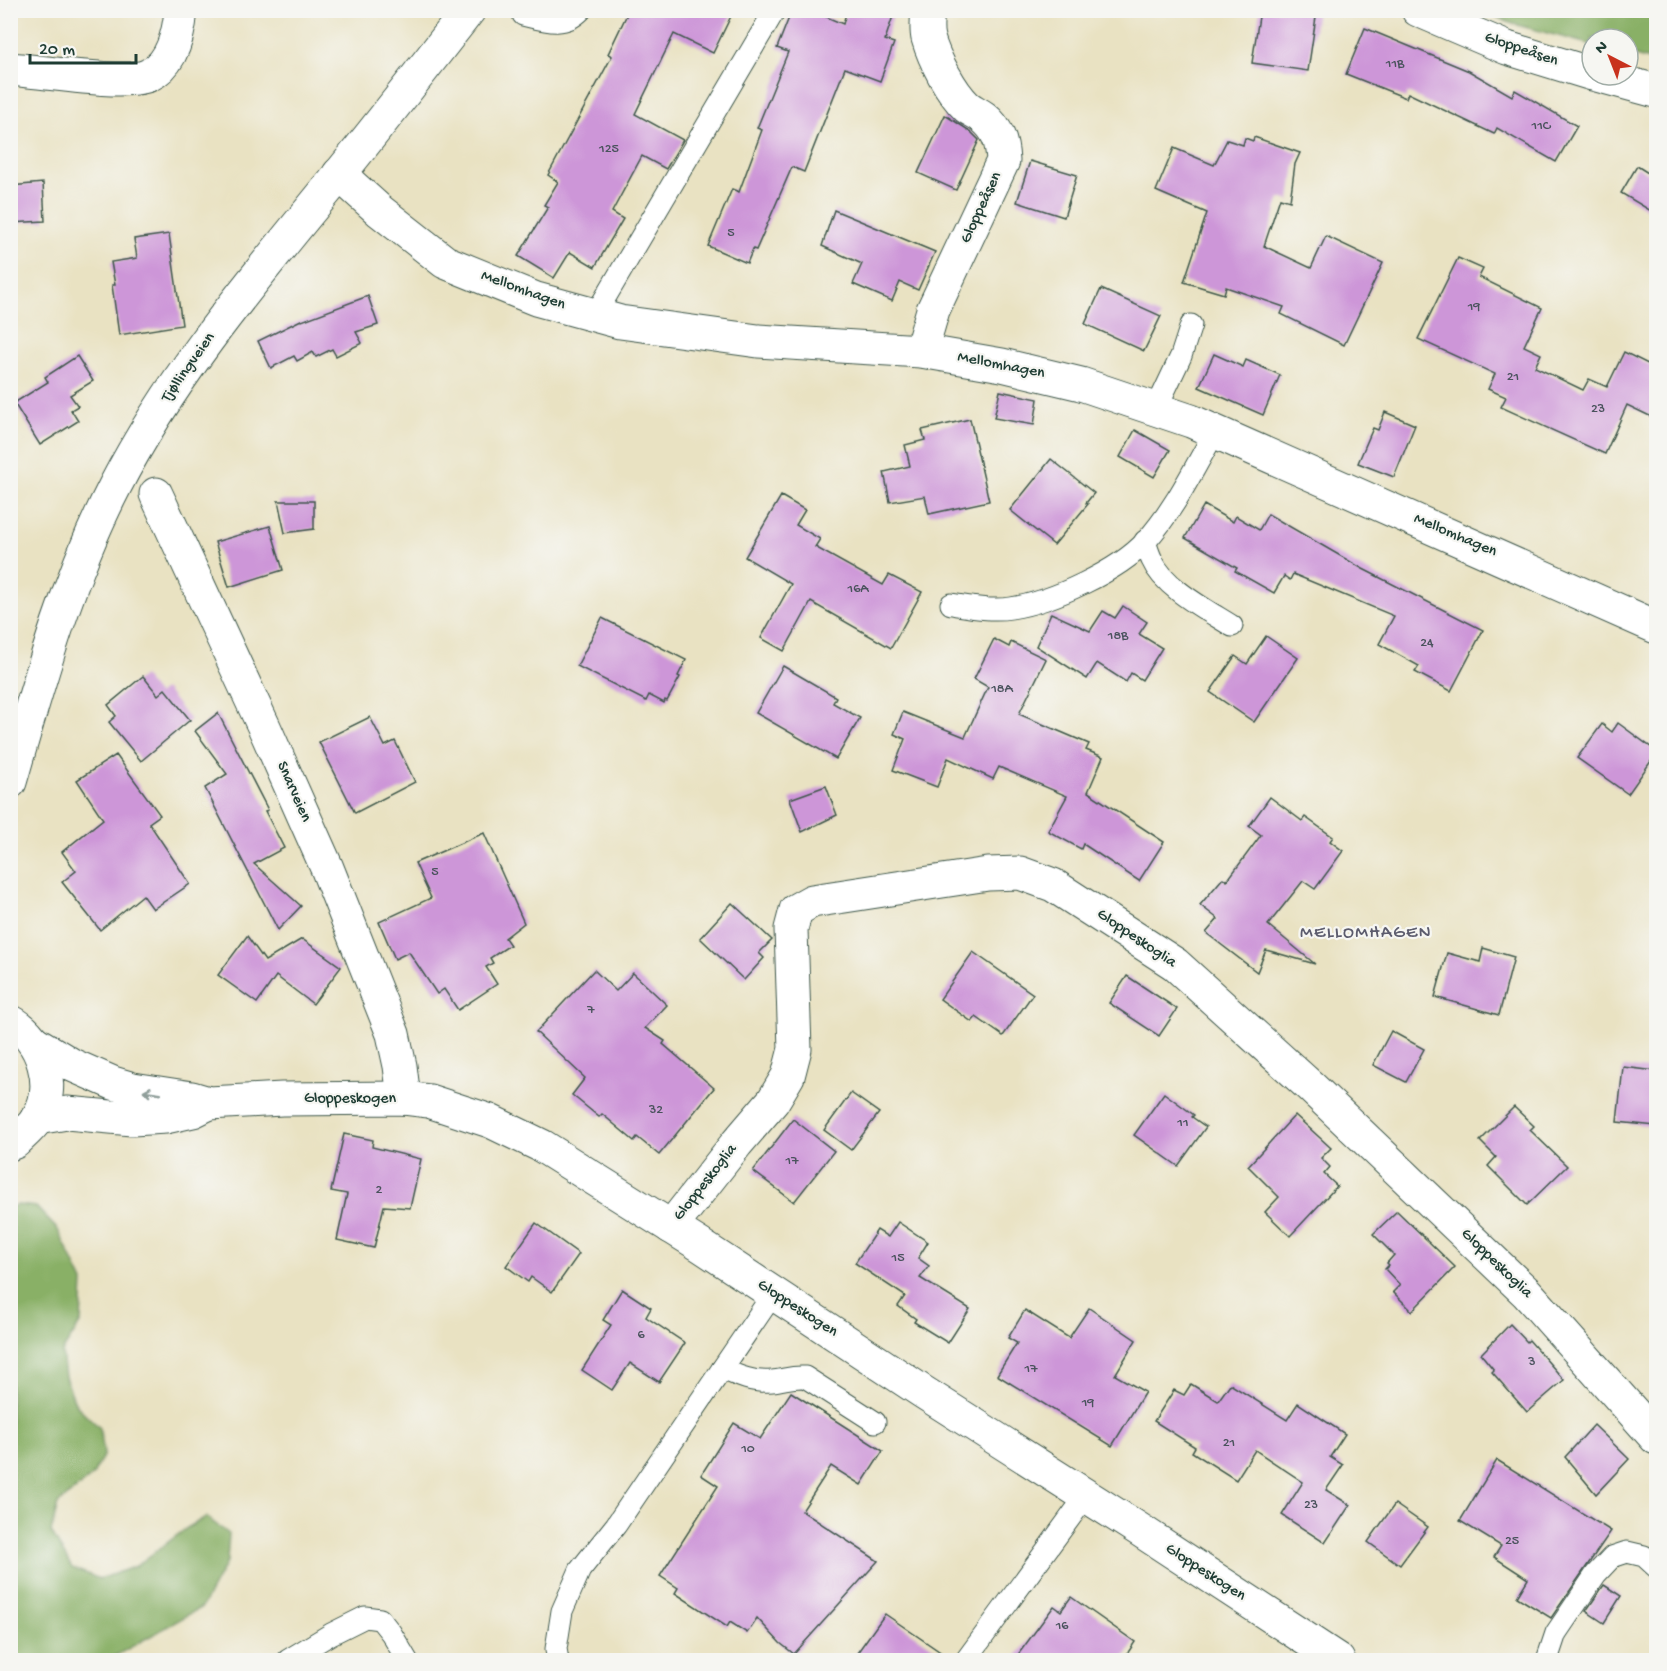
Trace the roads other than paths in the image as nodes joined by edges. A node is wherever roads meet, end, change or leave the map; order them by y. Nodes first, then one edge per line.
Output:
1 (181, 10) edge
2 (470, 10) edge
3 (581, 10) edge
4 (775, 10) edge
5 (928, 10) edge
6 (1418, 10) edge
7 (523, 15) dead end
8 (10, 69) edge
9 (1580, 70) edge
10 (1640, 87) edge
11 (1656, 91) edge
12 (339, 174) junction
13 (595, 315) junction
14 (1191, 324) dead end
15 (921, 351) junction
16 (1156, 409) junction
17 (1215, 432) junction
18 (156, 494) dead end
19 (1145, 542) junction
20 (951, 604) dead end
21 (1232, 626) dead end
22 (1656, 627) edge
23 (10, 782) edge
24 (18, 1022) edge
25 (404, 1098) junction
26 (209, 1103) junction
27 (37, 1118) junction
28 (10, 1144) edge
29 (671, 1227) junction
30 (773, 1294) junction
31 (722, 1369) junction
32 (875, 1422) dead end
33 (1656, 1438) edge
34 (1086, 1496) junction
35 (1656, 1567) edge
36 (288, 1660) edge
37 (407, 1660) edge
38 (558, 1660) edge
39 (966, 1660) edge
40 (1338, 1660) edge
41 (1546, 1660) edge

1 - 8 street
2 - 12 street, Tjøllingveien
3 - 7 lane
4 - 13 lane
5 - 15 street, Gloppeåsen
6 - 9 street, Gloppeåsen
10 - 11 street
12 - 13 street, Mellomhagen
12 - 23 street, Tjøllingveien
13 - 15 street, Mellomhagen
14 - 16 lane
15 - 16 street, Mellomhagen
16 - 17 street, Mellomhagen
17 - 19 lane
17 - 22 street, Mellomhagen
18 - 25 street, Snarveien
19 - 20 lane
19 - 21 lane
26 -> 24 street, Gloppeskogen
24 - 27 street
25 - 26 street, Gloppeskogen
25 - 29 street, Gloppeskogen
26 - 27 street, Gloppeskogen
27 - 28 street
29 - 30 street, Gloppeskogen
29 - 33 street, Gloppeskoglia
30 - 31 lane
30 - 34 street, Gloppeskogen
31 - 32 lane
31 - 38 lane
34 - 39 lane
34 - 40 street, Gloppeskogen
35 - 41 lane
36 - 37 lane

